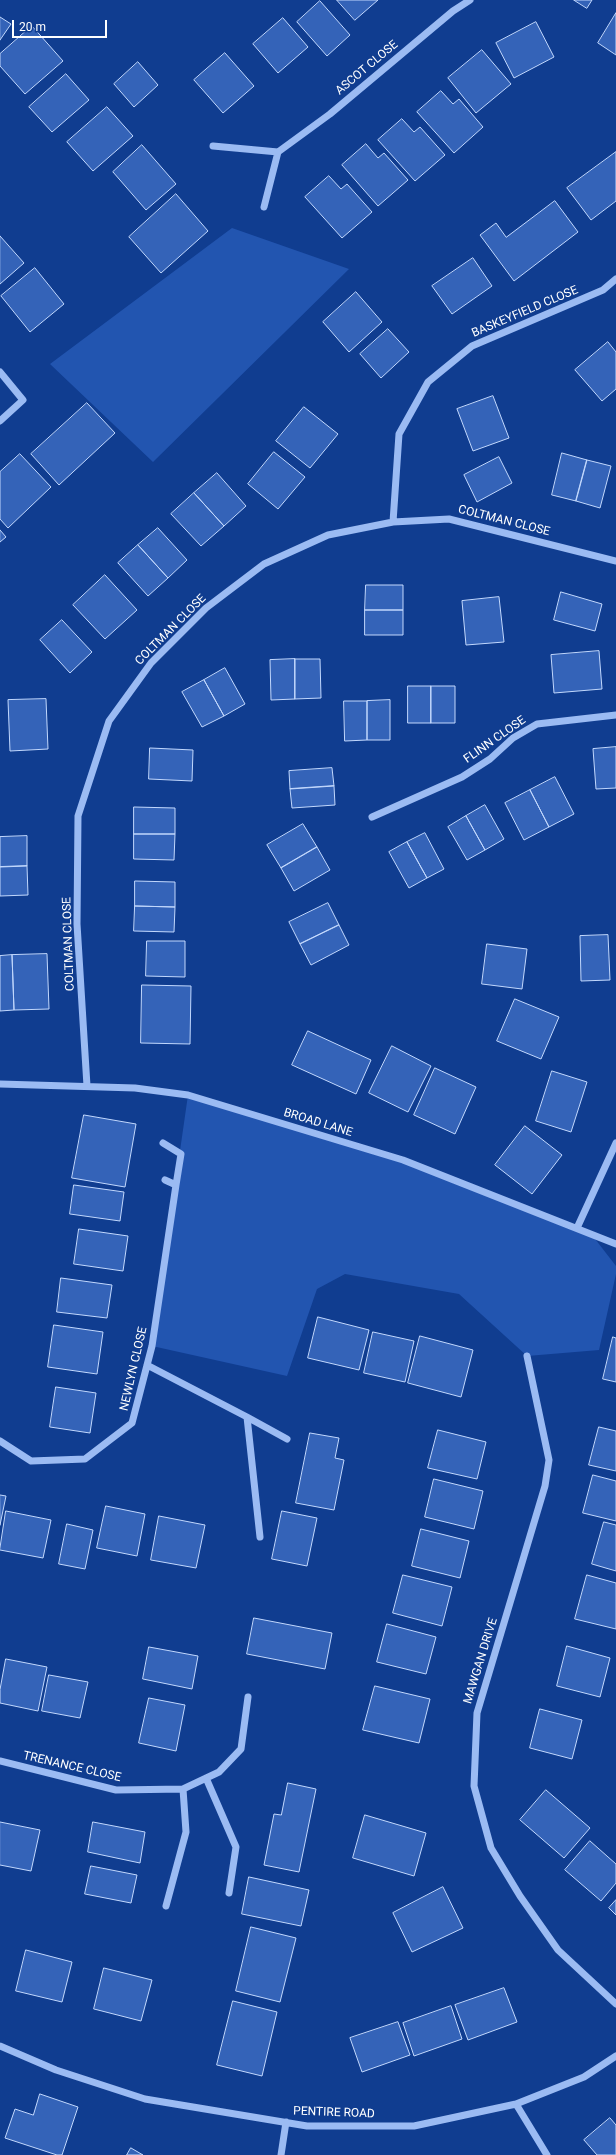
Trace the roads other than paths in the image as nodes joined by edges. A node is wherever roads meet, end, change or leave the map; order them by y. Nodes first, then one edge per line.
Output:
1 (470, 0) edge
2 (213, 146) dead end
3 (278, 152) junction
4 (264, 207) dead end
5 (616, 279) edge
6 (0, 372) edge
7 (0, 421) edge
8 (393, 522) junction
9 (616, 560) edge
10 (616, 715) edge
11 (372, 817) dead end
12 (0, 1084) edge
13 (87, 1086) junction
14 (163, 1143) dead end
15 (616, 1144) edge
16 (166, 1180) dead end
17 (176, 1185) junction
18 (577, 1228) junction
19 (616, 1244) edge
20 (527, 1356) dead end
21 (147, 1365) junction
22 (247, 1417) junction
23 (287, 1439) dead end
24 (0, 1441) edge
25 (260, 1537) dead end
26 (248, 1697) dead end
27 (0, 1761) edge
28 (206, 1778) junction
29 (183, 1788) junction
30 (230, 1893) dead end
31 (166, 1906) dead end
32 (616, 2004) edge
33 (0, 2046) edge
34 (616, 2056) edge
35 (516, 2104) junction
36 (286, 2122) junction
37 (281, 2155) edge
38 (546, 2155) edge

1 - 3 street, ASCOT CLOSE
2 - 3 street
3 - 4 street
5 - 8 street, BASKEYFIELD CLOSE
6 - 7 street
8 - 9 street, COLTMAN CLOSE
8 - 13 street, COLTMAN CLOSE
10 - 11 street, FLINN CLOSE
12 - 13 street, BROAD LANE
13 - 18 street, BROAD LANE
14 - 17 street, NEWLYN CLOSE
15 - 18 street
16 - 17 street
17 - 21 street, NEWLYN CLOSE
18 - 19 street, BROAD LANE
20 - 32 street, MAWGAN DRIVE
21 - 22 street
21 - 24 street, NEWLYN CLOSE
22 - 23 street
22 - 25 street
26 - 28 street, TRENANCE CLOSE
27 - 29 street, TRENANCE CLOSE
28 - 29 street, TRENANCE CLOSE
28 - 30 street
29 - 31 street
33 - 36 street, PENTIRE ROAD
34 - 35 street, PENTIRE ROAD
35 - 36 street, PENTIRE ROAD
35 - 38 street
36 - 37 street

